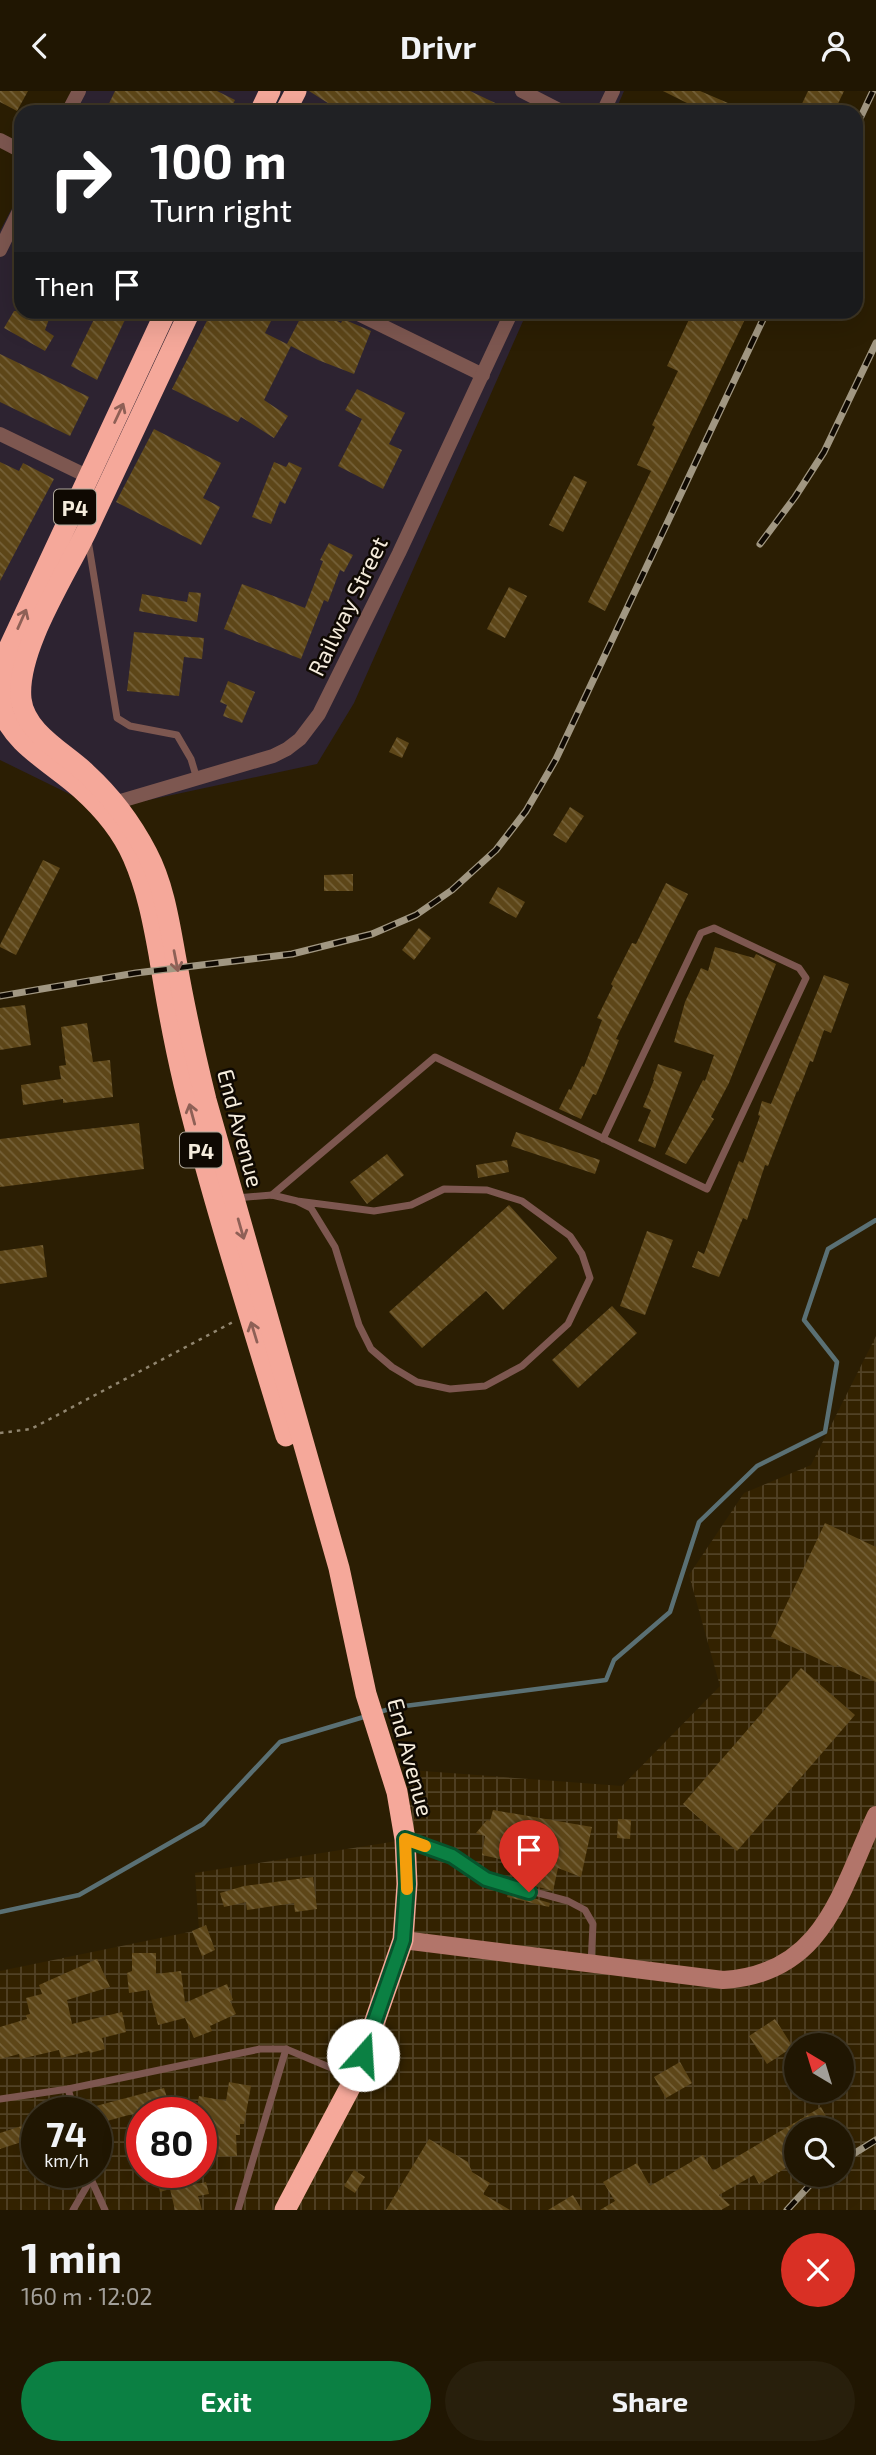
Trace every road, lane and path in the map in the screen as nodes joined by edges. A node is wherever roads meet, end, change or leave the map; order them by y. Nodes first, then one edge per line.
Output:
1 (522, 91) edge
2 (549, 105) edge
3 (14, 221) edge
4 (0, 250) edge
5 (162, 319) edge
6 (186, 319) edge
7 (368, 319) edge
8 (508, 319) edge
9 (483, 375) junction
10 (0, 433) edge
11 (89, 477) junction
12 (87, 532) junction
13 (8, 705) edge
14 (0, 733) edge
15 (27, 746) junction
16 (197, 780) junction
17 (114, 803) junction
18 (603, 1139) junction
19 (272, 1195) junction
20 (232, 1198) junction
21 (297, 1201) junction
22 (248, 1314) junction
23 (0, 1433) edge
24 (351, 1630) junction
25 (876, 1815) edge
26 (405, 1839) junction
27 (403, 1940) junction
28 (591, 1963) junction
29 (286, 2049) junction
30 (355, 2078) junction
31 (68, 2089) junction
32 (70, 2097) edge
33 (0, 2099) edge
34 (85, 2188) edge
35 (96, 2188) edge
36 (73, 2210) edge
37 (105, 2210) edge
38 (237, 2210) edge
39 (285, 2210) edge

1 - 2 street
3 - 4 street
11 -> 5 highway, P4
6 - 12 highway, P4
7 - 9 street
8 - 9 street, Railway Street
9 - 16 street, Railway Street
10 - 11 street
13 -> 11 highway, P4
12 - 13 highway, P4
12 - 16 lane
13 - 15 highway, End Avenue / P4
13 - 17 highway, End Avenue / P4
14 - 15 street, End Avenue
22 -> 15 highway, End Avenue / P4
16 - 17 street, Railway Street
17 -> 20 highway, End Avenue / P4
18 - 18 lane
18 - 19 lane
19 - 20 lane
19 - 21 lane
20 -> 24 highway, End Avenue / P4
21 - 21 lane
22 - 23 path
24 -> 22 highway, End Avenue / P4
24 - 26 highway, End Avenue / P4
25 - 28 street
26 - 27 highway, End Avenue / P4
26 - 28 lane
27 - 28 street
27 - 30 highway, End Avenue / P4
29 - 30 lane
29 - 31 lane
29 - 38 lane
30 - 39 highway, End Avenue / P4
31 - 32 lane
31 - 33 lane
34 - 36 lane
35 - 37 lane

